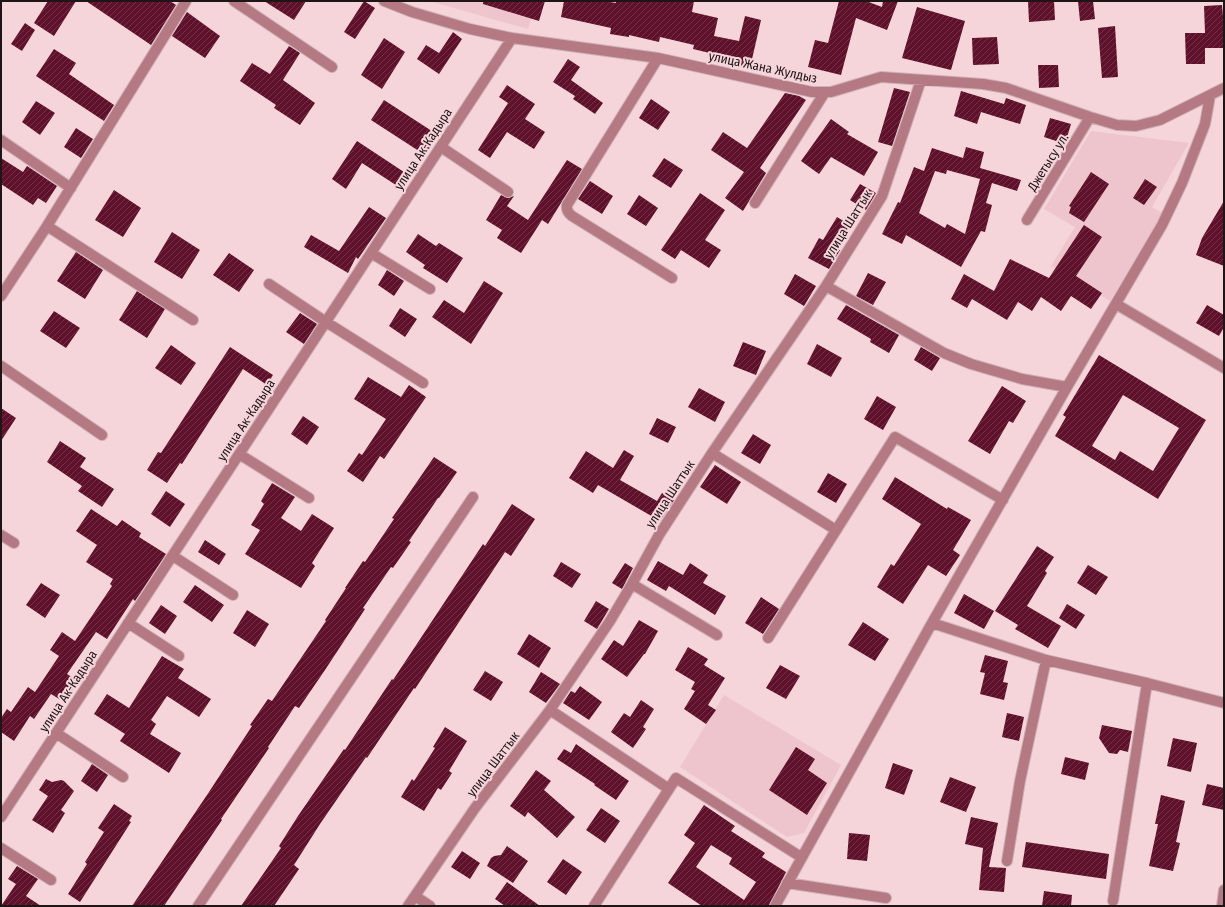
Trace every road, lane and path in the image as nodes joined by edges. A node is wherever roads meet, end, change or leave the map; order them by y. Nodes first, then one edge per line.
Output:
1 (186, 1) edge
2 (234, 1) edge
3 (384, 1) edge
4 (512, 38) junction
5 (658, 58) junction
6 (332, 67) dead end
7 (921, 80) junction
8 (1224, 88) edge
9 (825, 92) junction
10 (1210, 96) junction
11 (1090, 118) junction
12 (1, 140) edge
13 (441, 147) junction
14 (71, 188) junction
15 (508, 192) dead end
16 (755, 204) dead end
17 (1027, 220) dead end
18 (47, 226) junction
19 (371, 252) junction
20 (672, 278) dead end
21 (269, 284) dead end
22 (826, 286) junction
23 (430, 289) dead end
24 (1, 296) edge
25 (1116, 304) junction
26 (192, 320) dead end
27 (326, 322) junction
28 (1, 366) edge
29 (1224, 368) edge
30 (423, 383) dead end
31 (1067, 387) junction
32 (102, 435) dead end
33 (712, 453) junction
34 (239, 454) junction
35 (473, 497) dead end
36 (309, 498) dead end
37 (1003, 500) junction
38 (836, 530) junction
39 (1, 535) edge
40 (14, 544) dead end
41 (172, 556) junction
42 (632, 584) junction
43 (233, 595) dead end
44 (128, 623) junction
45 (932, 623) junction
46 (717, 635) dead end
47 (768, 638) dead end
48 (179, 656) dead end
49 (1046, 660) junction
50 (1147, 683) junction
51 (1224, 703) edge
52 (550, 710) junction
53 (56, 733) junction
54 (123, 777) dead end
55 (669, 789) junction
56 (1, 817) edge
57 (1, 848) edge
58 (801, 856) junction
59 (1007, 861) dead end
60 (51, 880) dead end
61 (787, 883) junction
62 (1224, 890) edge
63 (415, 896) junction
64 (886, 898) dead end
65 (1113, 901) dead end
66 (198, 906) edge
67 (408, 906) edge
68 (430, 906) edge
69 (594, 906) edge
70 (775, 906) edge
71 (1222, 906) edge

1 - 14 street
2 - 6 street
3 - 4 street, улица Жана Жулдыз
4 - 5 street, улица Жана Жулдыз
4 - 13 street, улица Ак-Кадыра
5 - 9 street, улица Жана Жулдыз
5 - 20 street
7 - 9 street, улица Жана Жулдыз
7 - 11 street, улица Жана Жулдыз
7 - 22 street, улица Шаттык
8 - 10 street, улица Жана Жулдыз
9 - 16 street
10 - 11 street, улица Жана Жулдыз
10 - 25 street
11 - 17 street, Джетысу ул.
12 - 14 street
13 - 15 street
13 - 19 street, улица Ак-Кадыра
14 - 18 street
18 - 24 street
18 - 26 street
19 - 23 street
19 - 27 street, улица Ак-Кадыра
21 - 27 street
22 - 31 street
22 - 33 street, улица Шаттык
25 - 29 street
25 - 31 street
27 - 30 street
27 - 34 street, улица Ак-Кадыра
28 - 32 street
31 - 37 street
33 - 38 street
33 - 42 street, улица Шаттык
34 - 36 street
34 - 41 street, улица Ак-Кадыра
35 - 66 street
37 - 38 street
37 - 45 street
38 - 47 street
39 - 40 street
41 - 43 street
41 - 44 street, улица Ак-Кадыра
42 - 46 street
42 - 52 street, улица Шаттык
44 - 48 street
44 - 53 street, улица Ак-Кадыра
45 - 49 street
45 - 58 street
49 - 50 street
49 - 59 street
50 - 51 street
50 - 65 street
52 - 55 street
52 - 63 street, улица Шаттык
53 - 54 street
53 - 56 street, улица Ак-Кадыра
55 - 58 street
55 - 69 street
57 - 60 street
58 - 61 street
61 - 64 street
61 - 70 street
62 - 71 street
63 - 67 street, улица Шаттык
63 - 68 street

